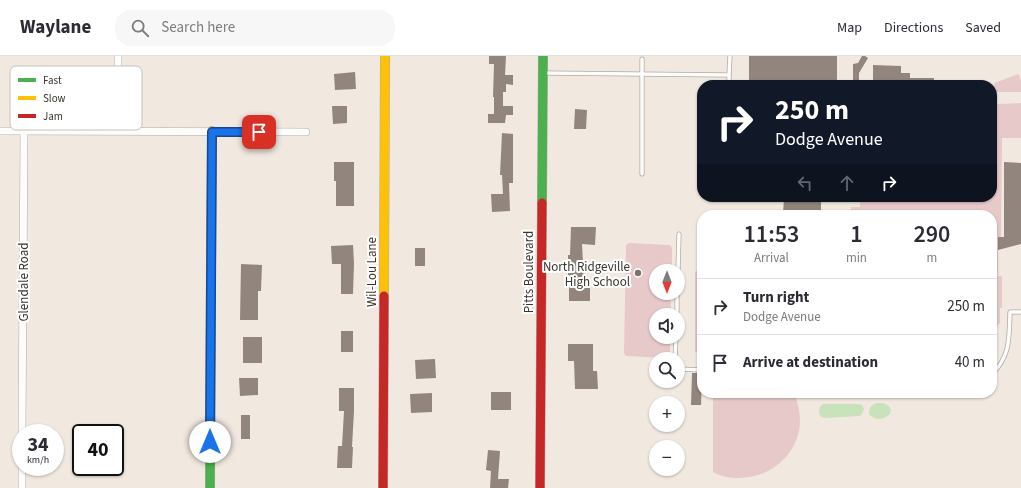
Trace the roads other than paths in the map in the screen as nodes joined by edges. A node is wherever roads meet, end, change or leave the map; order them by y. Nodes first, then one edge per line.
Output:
1 (385, 56) edge
2 (543, 56) edge
3 (730, 56) edge
4 (642, 59) dead end
5 (543, 73) junction
6 (642, 74) junction
7 (730, 75) junction
8 (730, 80) edge
9 (0, 131) edge
10 (24, 131) junction
11 (118, 131) joint
12 (212, 132) junction
13 (306, 132) dead end
14 (642, 174) dead end
15 (679, 234) dead end
16 (678, 264) edge
17 (1021, 312) edge
18 (685, 369) edge
19 (997, 369) edge
20 (697, 370) edge
21 (22, 424) edge
22 (22, 476) edge
23 (22, 488) edge
24 (210, 488) edge
25 (383, 488) edge
26 (540, 488) edge

1 - 25 street, Wil-Lou Lane
2 - 5 street, Pitts Boulevard
3 - 7 lane
4 - 6 lane
5 - 6 lane
5 - 26 street, Pitts Boulevard
6 - 7 lane
6 - 14 lane
7 - 8 lane
9 - 10 street
10 - 11 street
10 - 21 street, Glendale Road
11 - 12 street
12 - 13 street
12 - 24 street
15 - 16 lane
17 - 19 lane
18 - 20 lane
22 - 23 street

